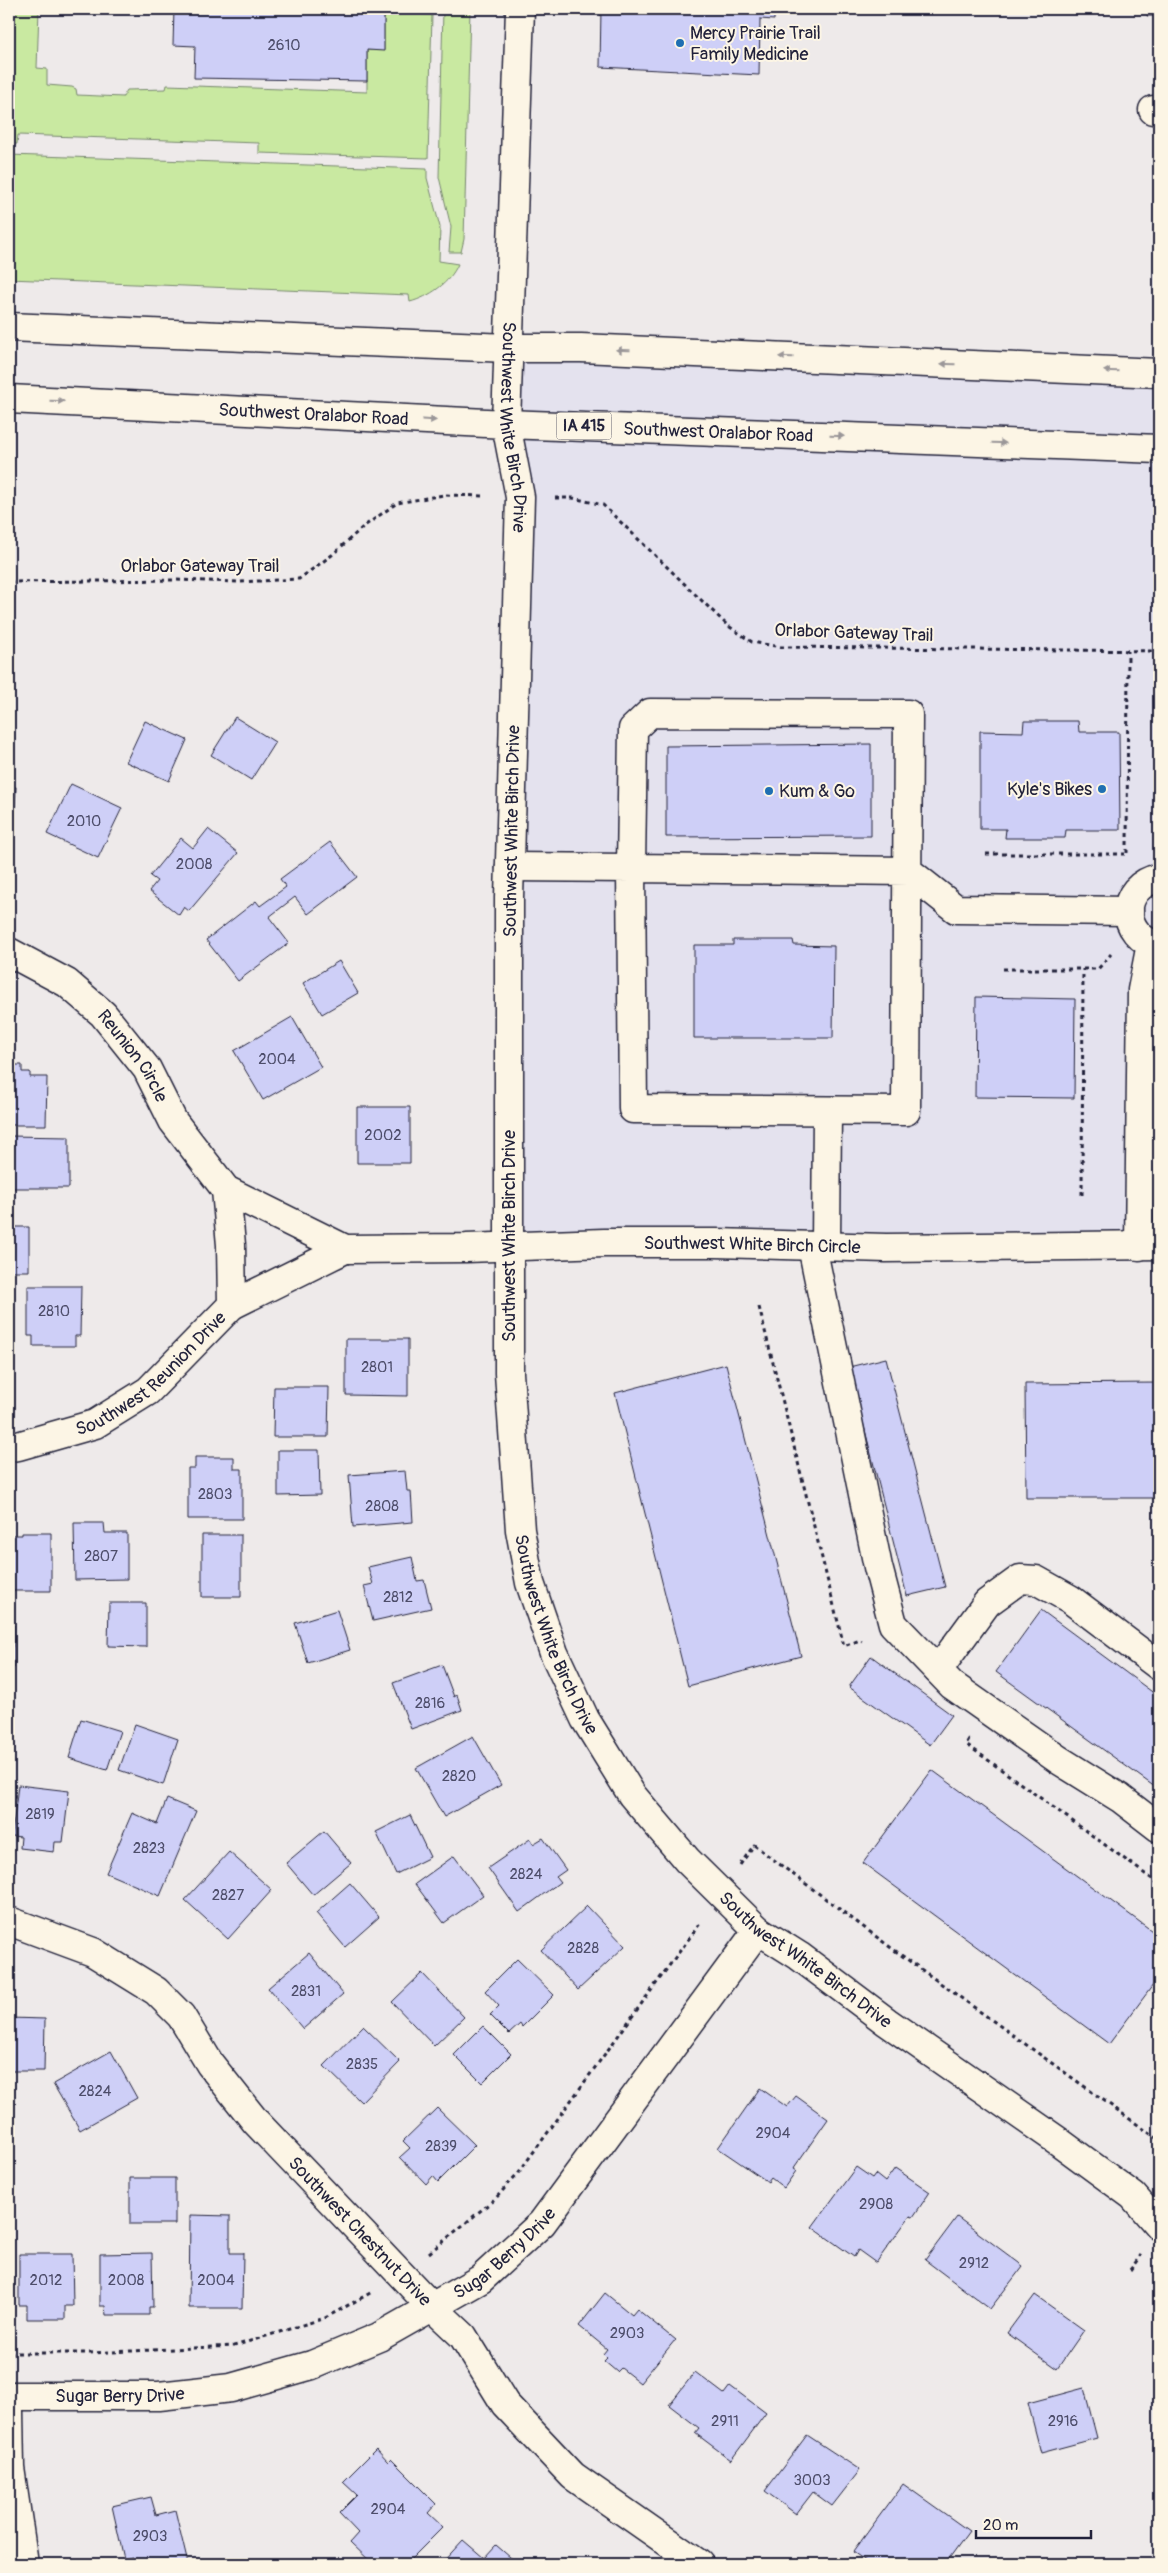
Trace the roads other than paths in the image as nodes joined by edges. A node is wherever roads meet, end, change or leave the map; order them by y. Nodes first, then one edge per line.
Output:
1 (520, 9) edge
2 (9, 327) edge
3 (508, 348) junction
4 (1159, 373) edge
5 (9, 399) edge
6 (506, 424) junction
7 (1159, 449) edge
8 (510, 867) junction
9 (631, 868) junction
10 (908, 870) junction
11 (1153, 879) edge
12 (1143, 932) edge
13 (9, 952) edge
14 (827, 1111) junction
15 (226, 1190) junction
16 (510, 1246) junction
17 (819, 1246) junction
18 (1149, 1246) edge
19 (345, 1249) junction
20 (232, 1305) junction
21 (9, 1447) edge
22 (1159, 1666) edge
23 (938, 1670) junction
24 (1159, 1828) edge
25 (9, 1921) edge
26 (758, 1930) junction
27 (1134, 2196) junction
28 (1159, 2207) edge
29 (1159, 2226) edge
30 (431, 2306) junction
31 (9, 2396) edge
32 (9, 2412) edge
33 (24, 2564) edge
34 (700, 2564) edge

1 - 3 street, Southwest White Birch Drive
2 - 3 street
4 -> 3 street
3 - 6 street, Southwest White Birch Drive
5 -> 6 street, Southwest Oralabor Road / IA 415
6 -> 7 street, Southwest Oralabor Road / IA 415
6 - 8 street, Southwest White Birch Drive
8 - 9 street
8 - 16 street, Southwest White Birch Drive
9 - 10 street
9 - 10 street
9 - 14 street
10 - 12 street
10 - 14 street
11 - 12 street
12 - 18 street
13 - 15 street, Reunion Circle
14 - 17 street
15 - 19 street, Southwest White Birch Circle
15 - 20 street, Southwest Reunion Drive
16 - 17 street, Southwest White Birch Circle
16 - 19 street, Southwest White Birch Circle
16 - 26 street, Southwest White Birch Drive
17 - 18 street, Southwest White Birch Circle
17 - 23 street
19 - 20 street, Southwest White Birch Circle
20 - 21 street, Southwest Reunion Drive
22 - 23 street
23 - 24 street
25 - 30 street, Southwest Chestnut Drive
26 - 27 street, Southwest White Birch Drive
26 - 30 street, Sugar Berry Drive
27 - 28 street, Southwest White Birch Drive
27 - 29 street, Southwest White Birch Drive
30 - 31 street, Sugar Berry Drive
30 - 34 street, Southwest Chestnut Drive
32 - 33 street

